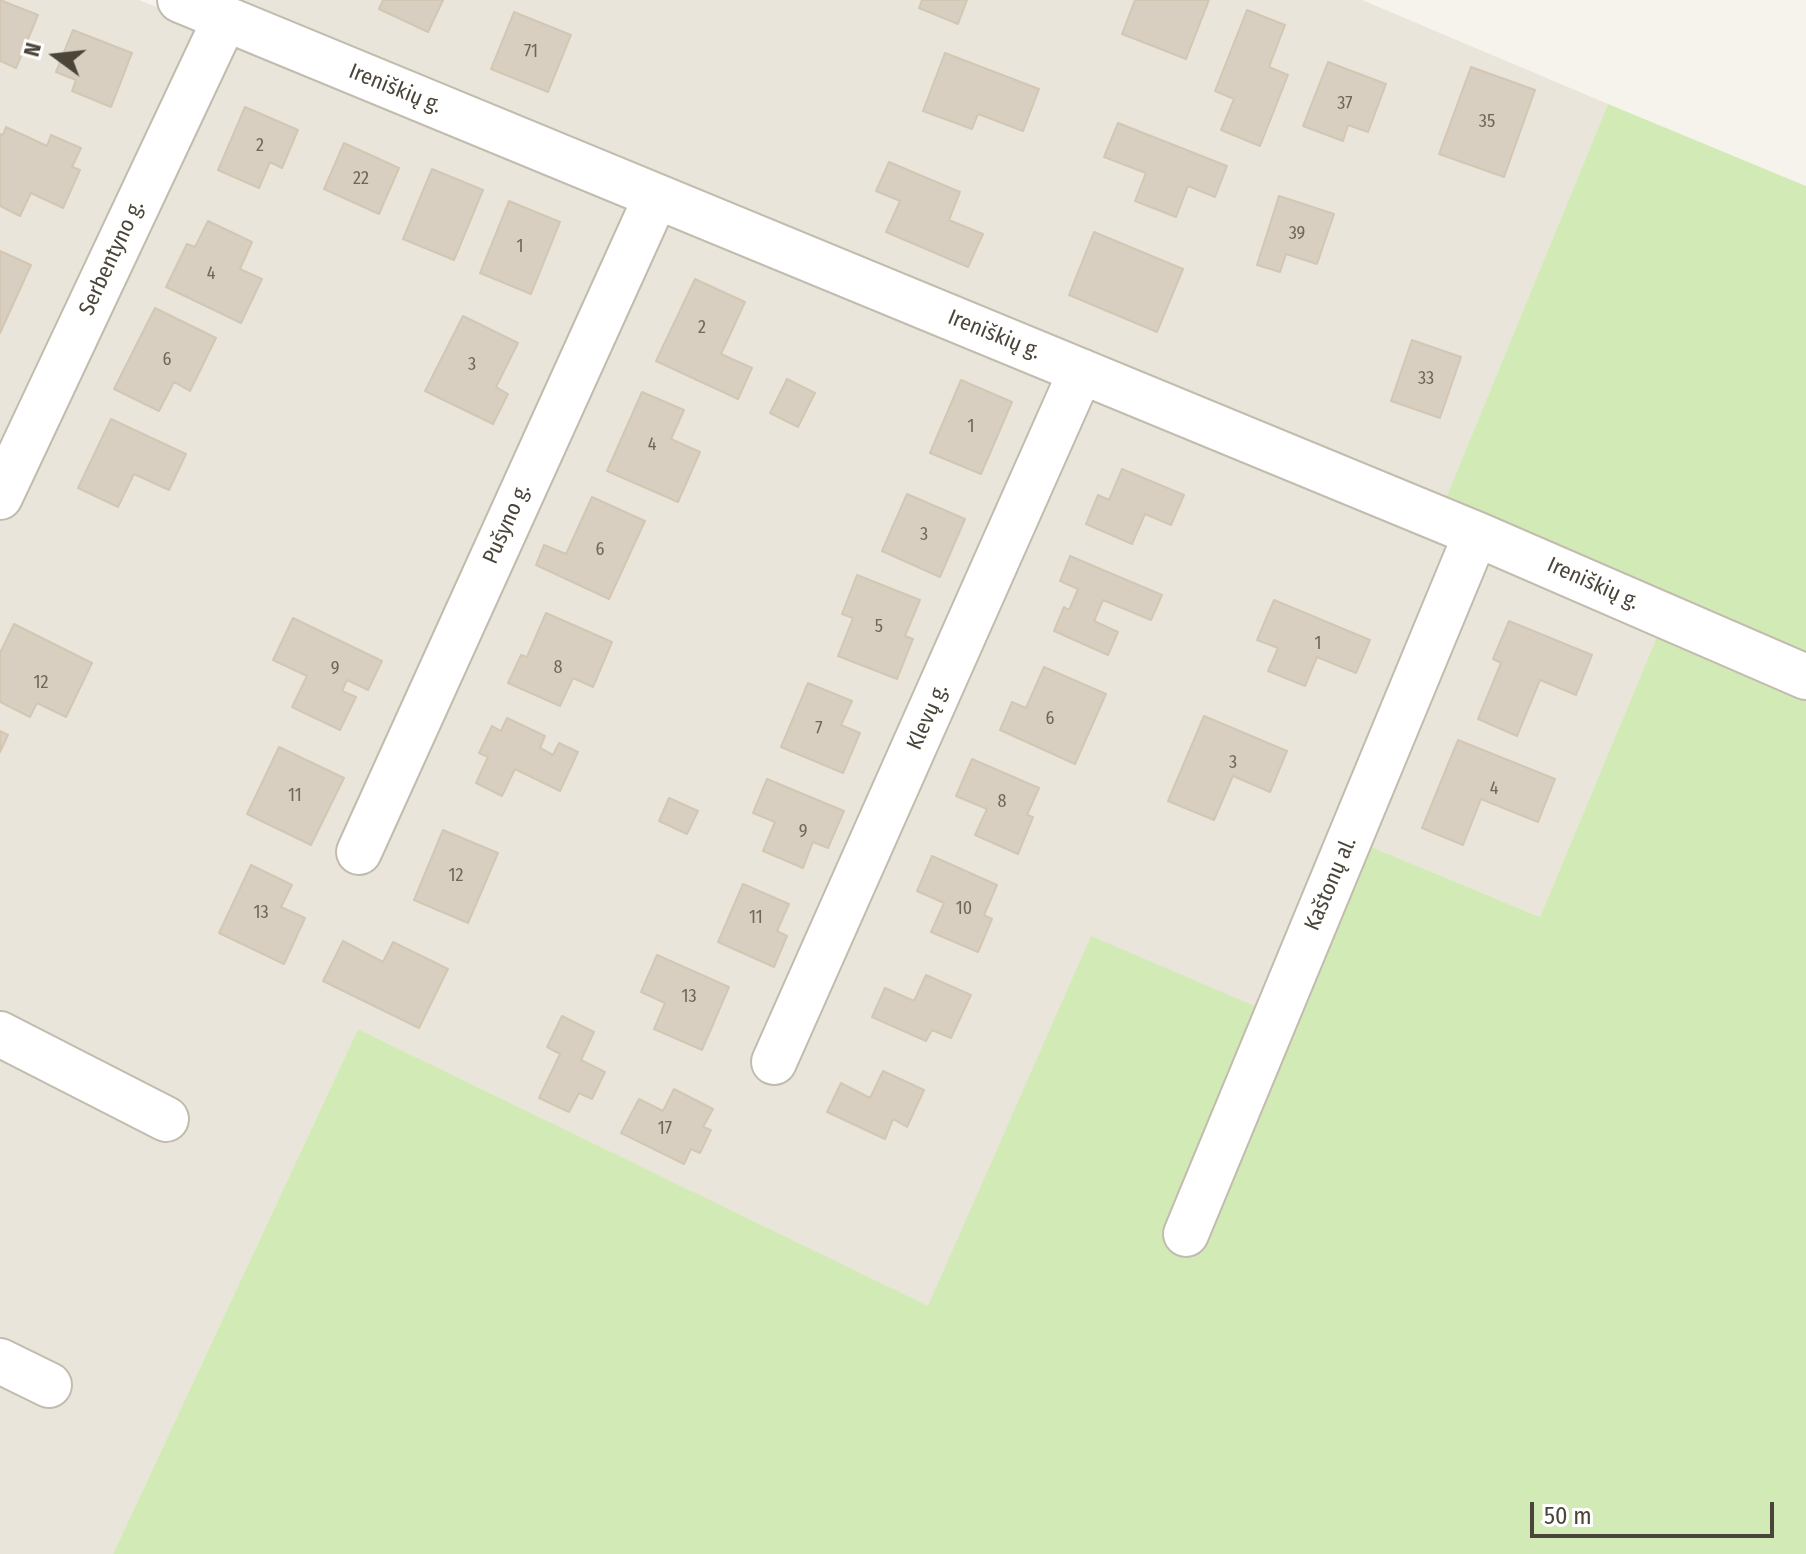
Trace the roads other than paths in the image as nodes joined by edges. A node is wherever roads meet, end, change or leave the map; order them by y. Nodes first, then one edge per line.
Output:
1 (180, 0) edge
2 (225, 19) junction
3 (656, 197) junction
4 (1081, 371) junction
5 (0, 497) edge
6 (1476, 534) junction
7 (1806, 677) edge
8 (359, 852) dead end
9 (0, 1034) edge
10 (774, 1062) dead end
11 (166, 1119) dead end
12 (1186, 1234) dead end
13 (0, 1361) edge
14 (49, 1385) dead end

1 - 2 street, Ireniškių g.
2 - 3 street, Ireniškių g.
2 - 5 street, Serbentyno g.
3 - 4 street, Ireniškių g.
3 - 8 street, Pušyno g.
4 - 6 street, Ireniškių g.
4 - 10 street, Klevų g.
6 - 7 street, Ireniškių g.
6 - 12 street, Kaštonų al.
9 - 11 street
13 - 14 street

